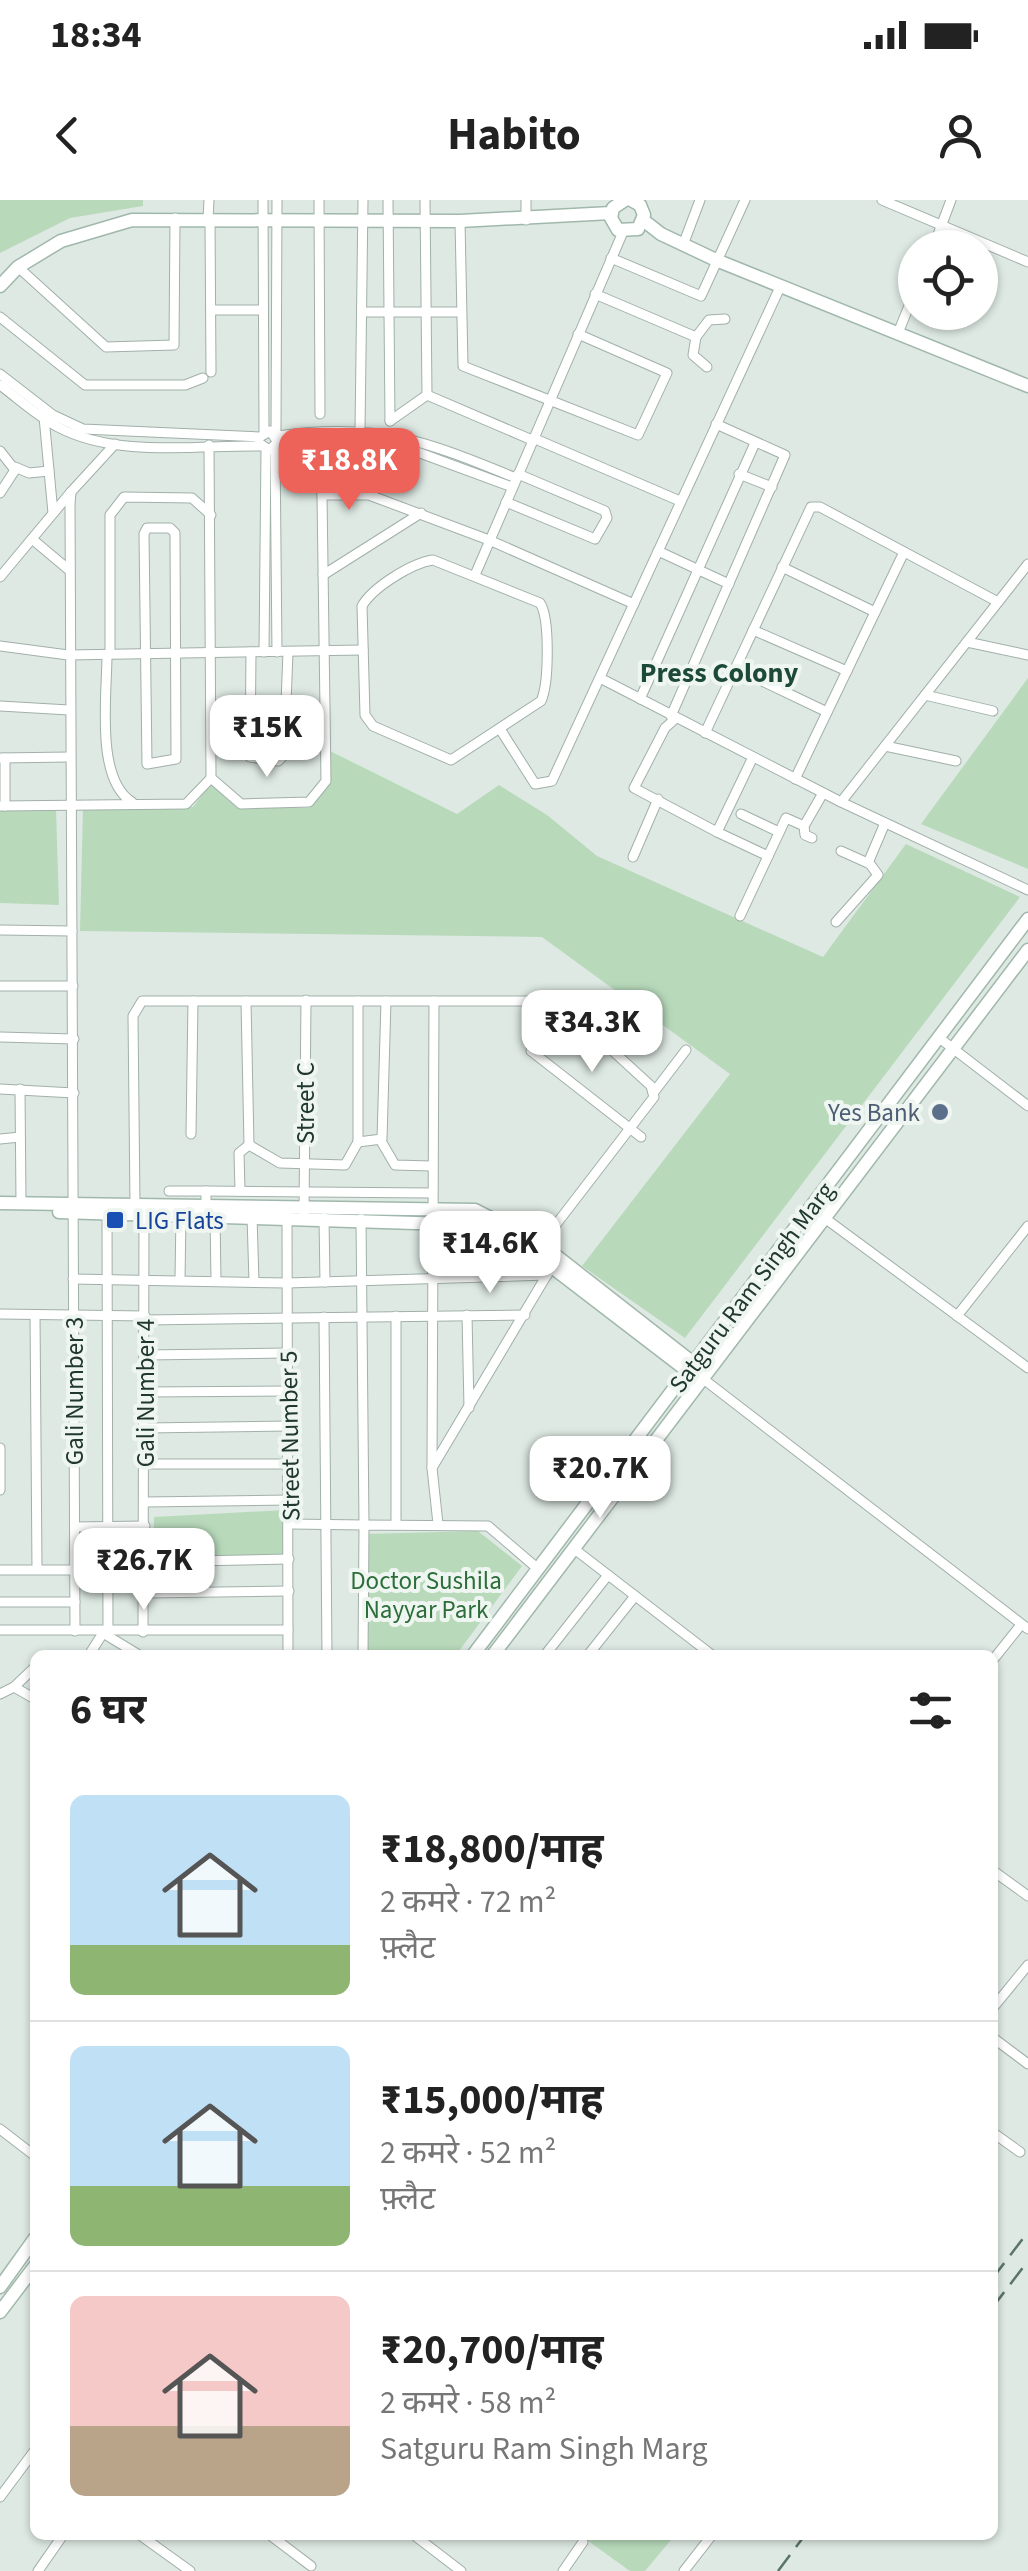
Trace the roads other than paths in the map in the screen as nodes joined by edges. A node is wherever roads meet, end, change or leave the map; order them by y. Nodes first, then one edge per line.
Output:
1 (169, 200) edge
2 (208, 200) edge
3 (263, 200) edge
4 (277, 200) edge
5 (319, 200) edge
6 (363, 200) edge
7 (388, 200) edge
8 (425, 200) edge
9 (526, 200) edge
10 (564, 200) edge
11 (628, 200) edge
12 (700, 200) edge
13 (745, 200) edge
14 (882, 200) edge
15 (951, 200) edge
16 (158, 201) edge
17 (612, 213) junction
18 (167, 218) junction
19 (209, 219) junction
20 (362, 219) junction
21 (565, 219) junction
22 (270, 220) junction
23 (319, 220) junction
24 (387, 220) junction
25 (425, 220) junction
26 (526, 220) junction
27 (644, 220) junction
28 (460, 221) junction
29 (942, 226) junction
30 (940, 230) edge
31 (622, 232) junction
32 (683, 245) junction
33 (611, 258) junction
34 (716, 260) junction
35 (1028, 262) edge
36 (18, 267) junction
37 (781, 285) junction
38 (0, 286) edge
39 (595, 294) junction
40 (210, 310) junction
41 (264, 310) junction
42 (367, 312) dead end
43 (387, 312) junction
44 (425, 312) junction
45 (461, 312) junction
46 (0, 318) edge
47 (725, 319) dead end
48 (898, 332) joint
49 (578, 334) junction
50 (696, 337) junction
51 (707, 367) dead end
52 (0, 374) edge
53 (0, 385) edge
54 (1028, 386) edge
55 (427, 395) junction
56 (549, 399) junction
57 (320, 414) dead end
58 (44, 417) junction
59 (716, 424) junction
60 (360, 430) junction
61 (532, 439) junction
62 (270, 440) junction
63 (323, 442) junction
64 (755, 443) junction
65 (114, 444) junction
66 (209, 445) junction
67 (0, 451) edge
68 (15, 467) junction
69 (49, 471) junction
70 (739, 474) junction
71 (515, 480) junction
72 (772, 487) junction
73 (71, 492) junction
74 (0, 493) edge
75 (322, 496) junction
76 (680, 501) junction
77 (506, 502) junction
78 (54, 513) junction
79 (420, 513) junction
80 (210, 515) junction
81 (32, 539) junction
82 (490, 540) junction
83 (658, 551) junction
84 (904, 552) junction
85 (1028, 564) edge
86 (782, 567) junction
87 (695, 569) junction
88 (70, 570) junction
89 (474, 574) junction
90 (323, 575) junction
91 (0, 577) edge
92 (729, 584) junction
93 (998, 602) junction
94 (634, 604) junction
95 (875, 612) junction
96 (753, 630) junction
97 (967, 642) junction
98 (0, 646) edge
99 (363, 650) junction
100 (324, 651) junction
101 (251, 652) junction
102 (264, 652) junction
103 (282, 652) junction
104 (178, 653) junction
105 (213, 653) junction
106 (109, 654) junction
107 (144, 654) junction
108 (68, 655) junction
109 (1028, 655) edge
110 (735, 668) junction
111 (846, 671) junction
112 (600, 678) junction
113 (926, 695) junction
114 (640, 698) junction
115 (0, 706) edge
116 (68, 710) junction
117 (827, 712) junction
118 (992, 712) dead end
119 (674, 717) junction
120 (500, 729) junction
121 (704, 733) junction
122 (886, 746) junction
123 (68, 757) junction
124 (2, 758) edge
125 (753, 758) junction
126 (956, 761) dead end
127 (211, 778) junction
128 (795, 778) junction
129 (823, 793) junction
130 (658, 799) junction
131 (842, 802) junction
132 (133, 803) junction
133 (3, 806) edge
134 (70, 806) junction
135 (742, 814) dead end
136 (885, 823) junction
137 (804, 826) junction
138 (717, 832) junction
139 (779, 832) junction
140 (812, 838) dead end
141 (842, 851) dead end
142 (768, 856) junction
143 (633, 857) dead end
144 (868, 863) junction
145 (1028, 890) edge
146 (740, 916) dead end
147 (1028, 919) edge
148 (836, 922) dead end
149 (0, 930) edge
150 (72, 931) junction
151 (1028, 950) edge
152 (0, 986) edge
153 (73, 986) junction
154 (246, 1000) junction
155 (306, 1000) junction
156 (193, 1001) junction
157 (358, 1001) junction
158 (386, 1001) junction
159 (434, 1001) junction
160 (0, 1037) edge
161 (938, 1037) junction
162 (74, 1039) junction
163 (953, 1049) junction
164 (686, 1050) dead end
165 (530, 1051) dead end
166 (0, 1088) edge
167 (20, 1090) junction
168 (654, 1092) junction
169 (74, 1093) junction
170 (1028, 1106) edge
171 (630, 1130) junction
172 (191, 1134) dead end
173 (20, 1137) junction
174 (641, 1137) dead end
175 (0, 1138) edge
176 (380, 1141) junction
177 (358, 1142) junction
178 (250, 1145) junction
179 (305, 1164) junction
180 (431, 1166) junction
181 (170, 1191) dead end
182 (240, 1191) junction
183 (21, 1203) junction
184 (209, 1204) junction
185 (304, 1205) junction
186 (0, 1206) edge
187 (431, 1207) junction
188 (73, 1208) junction
189 (140, 1208) junction
190 (811, 1208) junction
191 (107, 1212) junction
192 (181, 1214) junction
193 (252, 1216) junction
194 (287, 1217) junction
195 (324, 1218) junction
196 (826, 1218) junction
197 (361, 1219) junction
198 (1028, 1226) edge
199 (541, 1244) junction
200 (549, 1270) junction
201 (432, 1278) junction
202 (73, 1279) junction
203 (106, 1279) junction
204 (145, 1280) junction
205 (180, 1280) junction
206 (216, 1281) junction
207 (254, 1282) junction
208 (287, 1282) junction
209 (325, 1282) junction
210 (361, 1282) junction
211 (36, 1314) junction
212 (524, 1314) junction
213 (0, 1315) edge
214 (74, 1316) junction
215 (106, 1316) junction
216 (361, 1316) junction
217 (396, 1316) junction
218 (432, 1316) junction
219 (466, 1316) junction
220 (958, 1316) junction
221 (324, 1317) junction
222 (145, 1318) junction
223 (288, 1318) junction
224 (288, 1354) junction
225 (145, 1355) junction
226 (690, 1368) junction
227 (1028, 1368) edge
228 (702, 1378) junction
229 (288, 1391) junction
230 (146, 1392) junction
231 (469, 1408) junction
232 (289, 1426) junction
233 (144, 1428) junction
234 (0, 1448) edge
235 (144, 1464) junction
236 (289, 1464) junction
237 (432, 1468) junction
238 (0, 1490) edge
239 (289, 1500) junction
240 (145, 1502) junction
241 (290, 1524) junction
242 (325, 1524) junction
243 (396, 1524) junction
244 (438, 1524) junction
245 (364, 1525) junction
246 (145, 1526) junction
247 (108, 1527) junction
248 (75, 1528) junction
249 (573, 1548) junction
250 (289, 1559) junction
251 (144, 1562) junction
252 (537, 1568) junction
253 (37, 1569) junction
254 (0, 1570) edge
255 (75, 1570) junction
256 (608, 1576) junction
257 (289, 1591) junction
258 (144, 1593) junction
259 (635, 1596) junction
260 (0, 1602) edge
261 (75, 1602) junction
262 (1024, 1628) edge
263 (0, 1630) edge
264 (288, 1630) junction
265 (75, 1631) junction
266 (144, 1632) junction
267 (106, 1633) junction
268 (93, 1650) edge
269 (128, 1650) edge
270 (288, 1650) edge
271 (326, 1650) edge
272 (363, 1650) edge
273 (476, 1650) edge
274 (497, 1650) edge
275 (549, 1650) edge
276 (592, 1650) edge
277 (705, 1650) edge
278 (998, 1655) edge
279 (30, 1672) edge
280 (14, 1686) junction
281 (0, 1694) edge
282 (30, 1696) edge
283 (998, 1874) edge
284 (1028, 1896) edge
285 (1028, 1965) edge
286 (1017, 1978) junction
287 (1028, 1986) edge
288 (998, 2002) edge
289 (998, 2042) edge
290 (1028, 2064) edge
291 (0, 2129) edge
292 (998, 2136) edge
293 (30, 2152) edge
294 (1020, 2152) dead end
295 (30, 2245) edge
296 (30, 2273) edge
297 (0, 2287) edge
298 (0, 2312) edge
299 (30, 2457) edge
300 (0, 2497) edge
301 (60, 2540) edge
302 (147, 2540) edge
303 (277, 2540) edge
304 (421, 2540) edge
305 (708, 2540) edge
306 (583, 2542) dead end
307 (311, 2566) dead end
308 (41, 2567) edge
309 (55, 2571) edge
310 (190, 2571) edge
311 (461, 2571) edge
312 (563, 2571) edge
313 (684, 2571) edge

1 - 18 street
2 - 19 street
3 - 22 street
4 - 22 street
5 - 23 street
6 - 20 street
7 - 24 street
8 - 25 street
9 - 26 street
10 - 21 street
11 - 17 street
11 - 27 street
12 - 32 street
13 - 34 street
14 - 29 street
15 - 29 street
16 - 18 street
17 - 21 street
17 - 31 street
18 - 19 street
18 - 36 street
18 - 36 street
19 - 22 street
19 - 40 street
20 - 23 street
20 - 24 street
20 - 60 street
21 - 26 street
22 - 23 street
22 - 41 street
22 - 62 street
23 - 57 street
24 - 25 street
24 - 43 street
25 - 28 street
25 - 44 street
26 - 28 street
27 - 31 street
27 - 32 street
28 - 45 street
29 - 30 street
29 - 35 street
31 - 33 street
32 - 34 street
33 - 34 street
33 - 39 street
34 - 37 street
36 - 38 street
37 - 48 street
37 - 59 street
39 - 49 street
39 - 50 street
40 - 41 street
40 - 46 street
41 - 62 street
42 - 43 street
43 - 44 street
43 - 55 street
44 - 45 street
44 - 55 street
45 - 56 street
47 - 50 street
48 - 54 street
49 - 56 street
49 - 56 street
50 - 51 street
52 - 62 street
53 - 58 street
55 - 61 street
56 - 61 street
58 - 65 street
58 - 69 street
59 - 64 street
59 - 76 street
60 - 62 street
60 - 71 street
61 - 71 street
61 - 76 street
62 - 63 street
62 - 66 street
62 - 102 street
62 - 103 street
63 - 71 street
63 - 75 street
64 - 70 street
64 - 72 street
65 - 66 street
65 - 73 street
66 - 80 street
67 - 68 street
68 - 69 street
68 - 74 street
69 - 78 street
70 - 72 street
70 - 87 street
71 - 77 street
71 - 77 street
72 - 92 street
73 - 78 street
73 - 88 street, Gali Number 3
75 - 79 street
75 - 90 street
76 - 83 street
77 - 82 street
78 - 81 street
79 - 82 street
79 - 90 street
80 - 105 street
80 - 106 street
81 - 88 street
81 - 91 street
82 - 89 street
82 - 94 street
83 - 87 street
83 - 94 street
84 - 86 street
84 - 93 street
84 - 95 street
85 - 93 street
86 - 95 street
86 - 96 street
87 - 92 street
87 - 114 street
88 - 108 street, Gali Number 3
89 - 99 street
89 - 120 street
90 - 100 street
92 - 119 street
93 - 97 street
94 - 112 street
95 - 111 street
96 - 110 street
96 - 111 street
97 - 109 street
97 - 113 street
98 - 108 street
99 - 100 street
99 - 120 street
100 - 103 street
100 - 127 street
101 - 102 street
101 - 103 street
101 - 105 street
102 - 103 street
104 - 105 street
104 - 107 street
104 - 107 street
104 - 107 street
105 - 127 street
106 - 107 street
106 - 108 street
106 - 132 street
108 - 116 street, Gali Number 3
110 - 117 street
110 - 121 street
111 - 117 street
112 - 114 street
112 - 120 street
113 - 118 street
113 - 122 street
114 - 119 street
115 - 116 street
116 - 123 street, Gali Number 3
117 - 128 street
119 - 121 street
119 - 130 street
121 - 125 street
122 - 126 street
122 - 131 street
123 - 124 street
123 - 134 street, Gali Number 3
124 - 133 street
125 - 128 street
125 - 138 street
127 - 132 street
128 - 129 street
129 - 131 street
129 - 137 street
130 - 138 street
130 - 143 street
131 - 136 street
132 - 134 street
133 - 134 street
134 - 150 street, Gali Number 3
135 - 139 street
136 - 144 street
136 - 145 street
137 - 139 street
137 - 140 street
138 - 142 street
139 - 142 street
141 - 144 street
142 - 146 street
144 - 148 street
147 - 161 street, Satguru Ram Singh Marg
149 - 150 street
150 - 153 street, Gali Number 3
151 - 163 street, Satguru Ram Singh Marg
152 - 153 street
153 - 162 street, Gali Number 3
154 - 155 street
154 - 156 street
154 - 178 street
155 - 157 street
155 - 179 street, Street C
156 - 172 street
156 - 189 street, Gali Number 4
157 - 158 street
157 - 177 street
158 - 159 street
158 - 176 street
159 - 168 street
159 - 180 street
160 - 162 street
161 - 163 street
161 - 190 street, Satguru Ram Singh Marg
162 - 169 street, Gali Number 3
163 - 170 street
163 - 196 street, Satguru Ram Singh Marg
164 - 168 street
165 - 171 street
166 - 167 street
167 - 169 street
167 - 173 street
168 - 171 street
169 - 188 street, Gali Number 3
171 - 174 street
171 - 199 street
173 - 175 street
173 - 183 street
176 - 177 street
176 - 180 street
177 - 179 street
178 - 179 street
178 - 182 street
179 - 185 street, Street C
180 - 187 street
181 - 184 street
182 - 184 street
182 - 185 street
183 - 186 street
183 - 188 street
184 - 185 street
184 - 189 street
184 - 192 street
184 - 193 street
184 - 206 street
185 - 187 street
185 - 194 street
185 - 195 street
186 - 188 street
187 - 197 street
187 - 199 street
187 - 200 street
187 - 201 street
188 - 189 street
188 - 191 street
188 - 202 street, Gali Number 3
189 - 191 street
189 - 192 street
189 - 204 street, Gali Number 4
190 - 196 street
190 - 226 street, Satguru Ram Singh Marg
191 - 203 street
192 - 205 street
193 - 194 street
193 - 207 street
194 - 208 street, Street Number 5
195 - 197 street
195 - 209 street
196 - 220 street
196 - 228 street, Satguru Ram Singh Marg
197 - 210 street
198 - 220 street
199 - 226 street
200 - 201 street
200 - 212 street
200 - 226 street
201 - 210 street
201 - 218 street
202 - 203 street
202 - 214 street, Gali Number 3
203 - 204 street
203 - 215 street
204 - 205 street
204 - 222 street, Gali Number 4
205 - 206 street
206 - 207 street
207 - 208 street
208 - 209 street
208 - 223 street, Street Number 5
209 - 210 street
210 - 216 street
211 - 213 street
211 - 214 street
211 - 253 street
212 - 219 street
212 - 231 street
214 - 215 street
214 - 248 street, Gali Number 3
215 - 222 street
215 - 247 street
216 - 217 street
216 - 221 street
216 - 245 street
217 - 218 street
217 - 243 street
218 - 219 street
218 - 237 street
219 - 231 street
220 - 227 street
221 - 223 street
221 - 242 street
222 - 223 street
222 - 225 street, Gali Number 4
223 - 224 street, Street Number 5
224 - 225 street
224 - 229 street, Street Number 5
225 - 230 street, Gali Number 4
226 - 228 street
226 - 252 street, Satguru Ram Singh Marg
228 - 249 street, Satguru Ram Singh Marg
228 - 262 street
229 - 230 street
229 - 232 street, Street Number 5
230 - 233 street, Gali Number 4
231 - 237 street
232 - 233 street
232 - 236 street, Street Number 5
233 - 235 street, Gali Number 4
234 - 238 street
235 - 236 street
235 - 240 street, Gali Number 4
236 - 239 street, Street Number 5
237 - 244 street
239 - 240 street
239 - 241 street, Street Number 5
240 - 246 street, Gali Number 4
241 - 242 street
241 - 250 street, Street Number 5
242 - 245 street
242 - 271 street
243 - 244 street
243 - 245 street
244 - 252 street
245 - 272 street
246 - 247 street
246 - 251 street, Gali Number 4
247 - 248 street
247 - 267 street
248 - 255 street, Gali Number 3
249 - 256 street
249 - 274 street, Satguru Ram Singh Marg
250 - 251 street
250 - 257 street, Street Number 5
251 - 258 street, Gali Number 4
252 - 273 street, Satguru Ram Singh Marg
253 - 254 street
253 - 255 street
255 - 261 street, Gali Number 3
256 - 259 street
256 - 275 street
257 - 258 street
257 - 264 street, Street Number 5
258 - 266 street, Gali Number 4
259 - 276 street
259 - 277 street
260 - 261 street
261 - 265 street, Gali Number 3
262 - 278 street
263 - 265 street
264 - 266 street
264 - 270 street, Street Number 5
265 - 267 street
266 - 267 street
267 - 268 street
267 - 269 street
279 - 280 street
280 - 281 street
280 - 282 street
283 - 284 street
285 - 286 street
286 - 287 street
286 - 288 street
289 - 290 street
291 - 293 street
292 - 294 street
295 - 297 street
296 - 298 street
299 - 300 street
301 - 308 street
302 - 310 street
303 - 307 street
304 - 311 street
305 - 313 street
306 - 312 street
308 - 309 street

